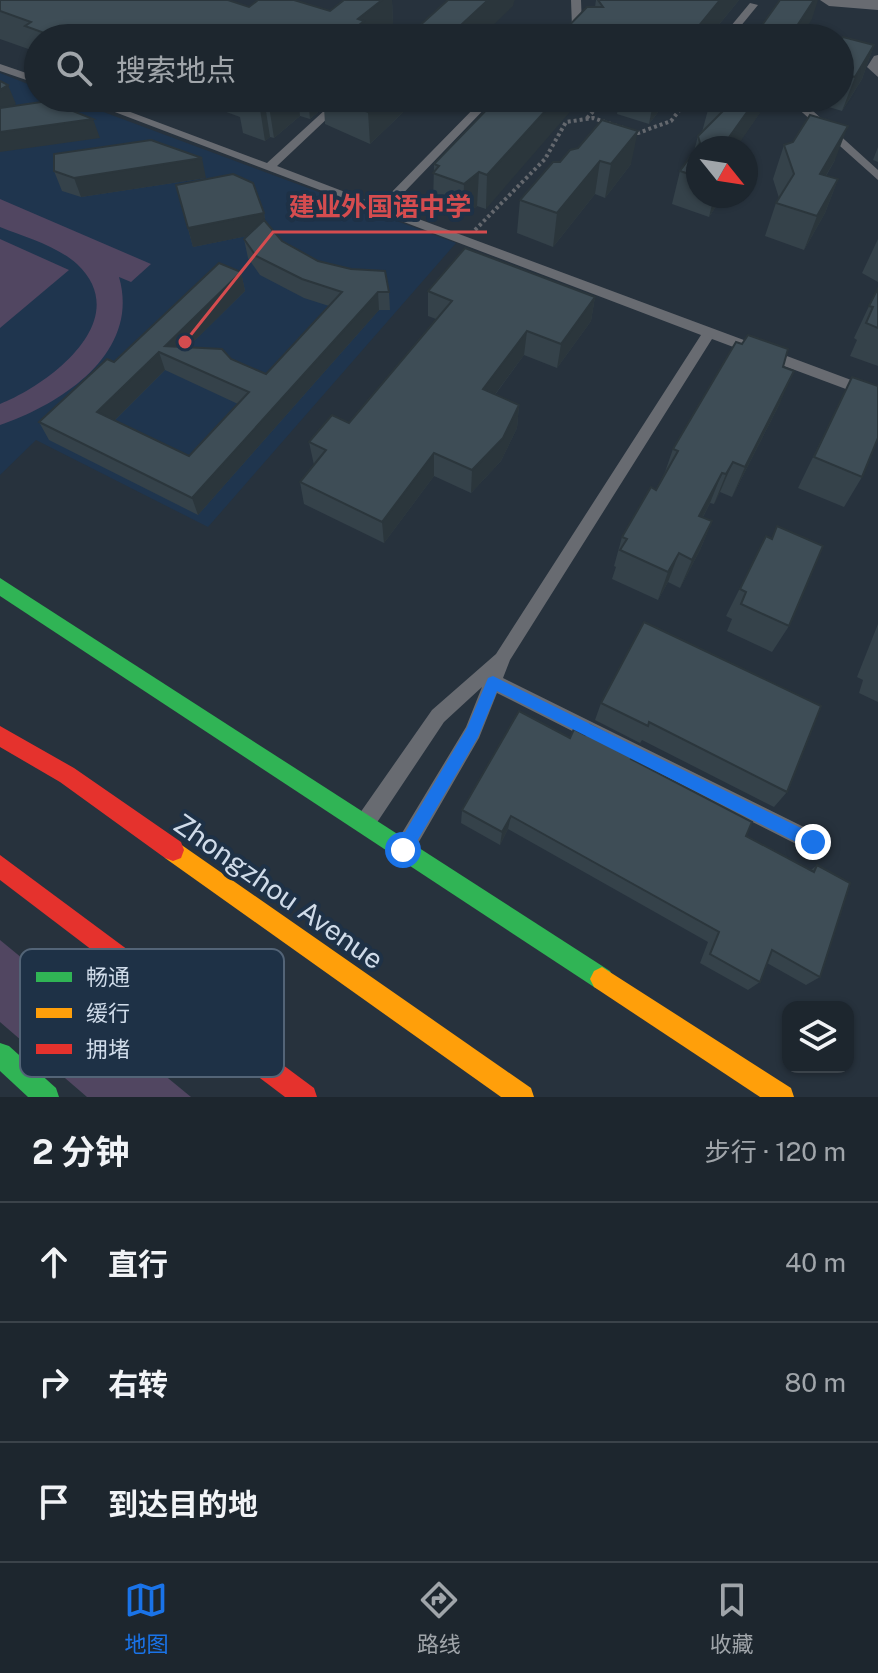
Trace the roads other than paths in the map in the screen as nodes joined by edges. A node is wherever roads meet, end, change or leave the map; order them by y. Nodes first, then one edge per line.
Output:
1 (576, 0) edge
2 (829, 0) edge
3 (878, 4) edge
4 (753, 5) dead end
5 (577, 24) edge
6 (737, 24) edge
7 (878, 58) edge
8 (0, 67) edge
9 (878, 74) edge
10 (24, 76) edge
11 (121, 112) edge
12 (329, 112) edge
13 (476, 112) edge
14 (808, 112) edge
15 (269, 167) junction
16 (878, 176) edge
17 (382, 209) junction
18 (710, 332) junction
19 (878, 396) edge
20 (0, 586) edge
21 (503, 656) junction
22 (493, 682) junction
23 (0, 723) edge
24 (0, 736) edge
25 (67, 775) junction
26 (365, 824) junction
27 (813, 842) dead end
28 (403, 850) junction
29 (0, 866) edge
30 (110, 949) edge
31 (0, 1055) edge
32 (20, 1073) edge
33 (25, 1077) edge
34 (279, 1077) edge
35 (47, 1097) edge
36 (305, 1097) edge
37 (522, 1097) edge
38 (782, 1097) edge

1 - 5 lane
2 - 3 street
4 - 6 lane
7 - 9 lane
8 - 10 lane
11 - 15 lane
12 - 15 lane
13 - 17 lane
14 - 16 lane
15 - 17 lane
17 - 18 lane
18 - 19 lane
18 - 21 lane
20 - 26 main road
21 - 22 lane
21 - 26 lane
22 - 27 lane
22 - 28 lane
23 - 25 main road
24 - 25 main road, Zhongzhou Avenue
25 - 37 main road, Zhongzhou Avenue
26 - 28 main road
28 - 38 main road
29 - 30 main road
31 - 32 main road
33 - 35 main road
34 - 36 main road

